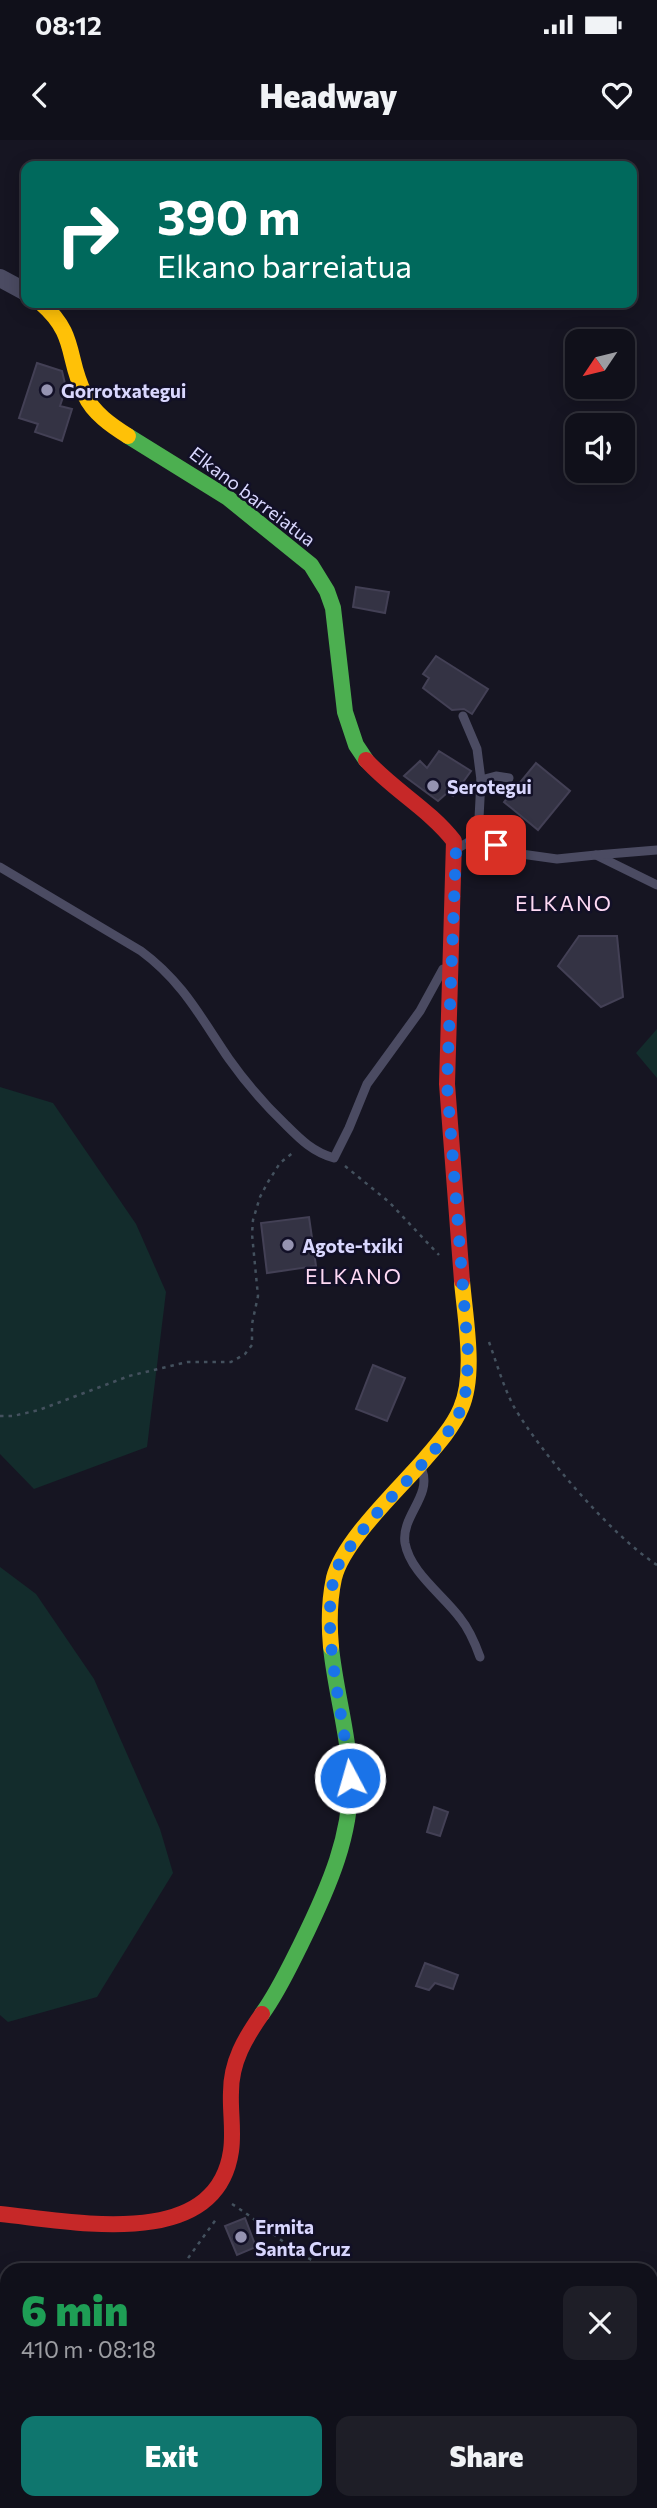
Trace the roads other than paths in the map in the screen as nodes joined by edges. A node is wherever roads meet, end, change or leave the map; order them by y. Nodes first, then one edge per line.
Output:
1 (0, 278) edge
2 (21, 289) edge
3 (47, 308) edge
4 (463, 716) dead end
5 (509, 778) dead end
6 (481, 780) junction
7 (478, 837) junction
8 (456, 849) junction
9 (657, 850) edge
10 (596, 855) junction
11 (0, 867) edge
12 (657, 885) edge
13 (452, 950) junction
14 (420, 1465) junction
15 (480, 1657) dead end
16 (0, 2214) edge

1 - 2 street
3 - 8 street, Elkano barreiatua
4 - 6 lane
5 - 6 lane
6 - 7 lane
7 - 8 lane
7 - 10 lane
8 - 13 street
9 - 10 lane
10 - 12 lane
11 - 13 lane
13 - 14 street
14 - 15 lane
14 - 16 street

